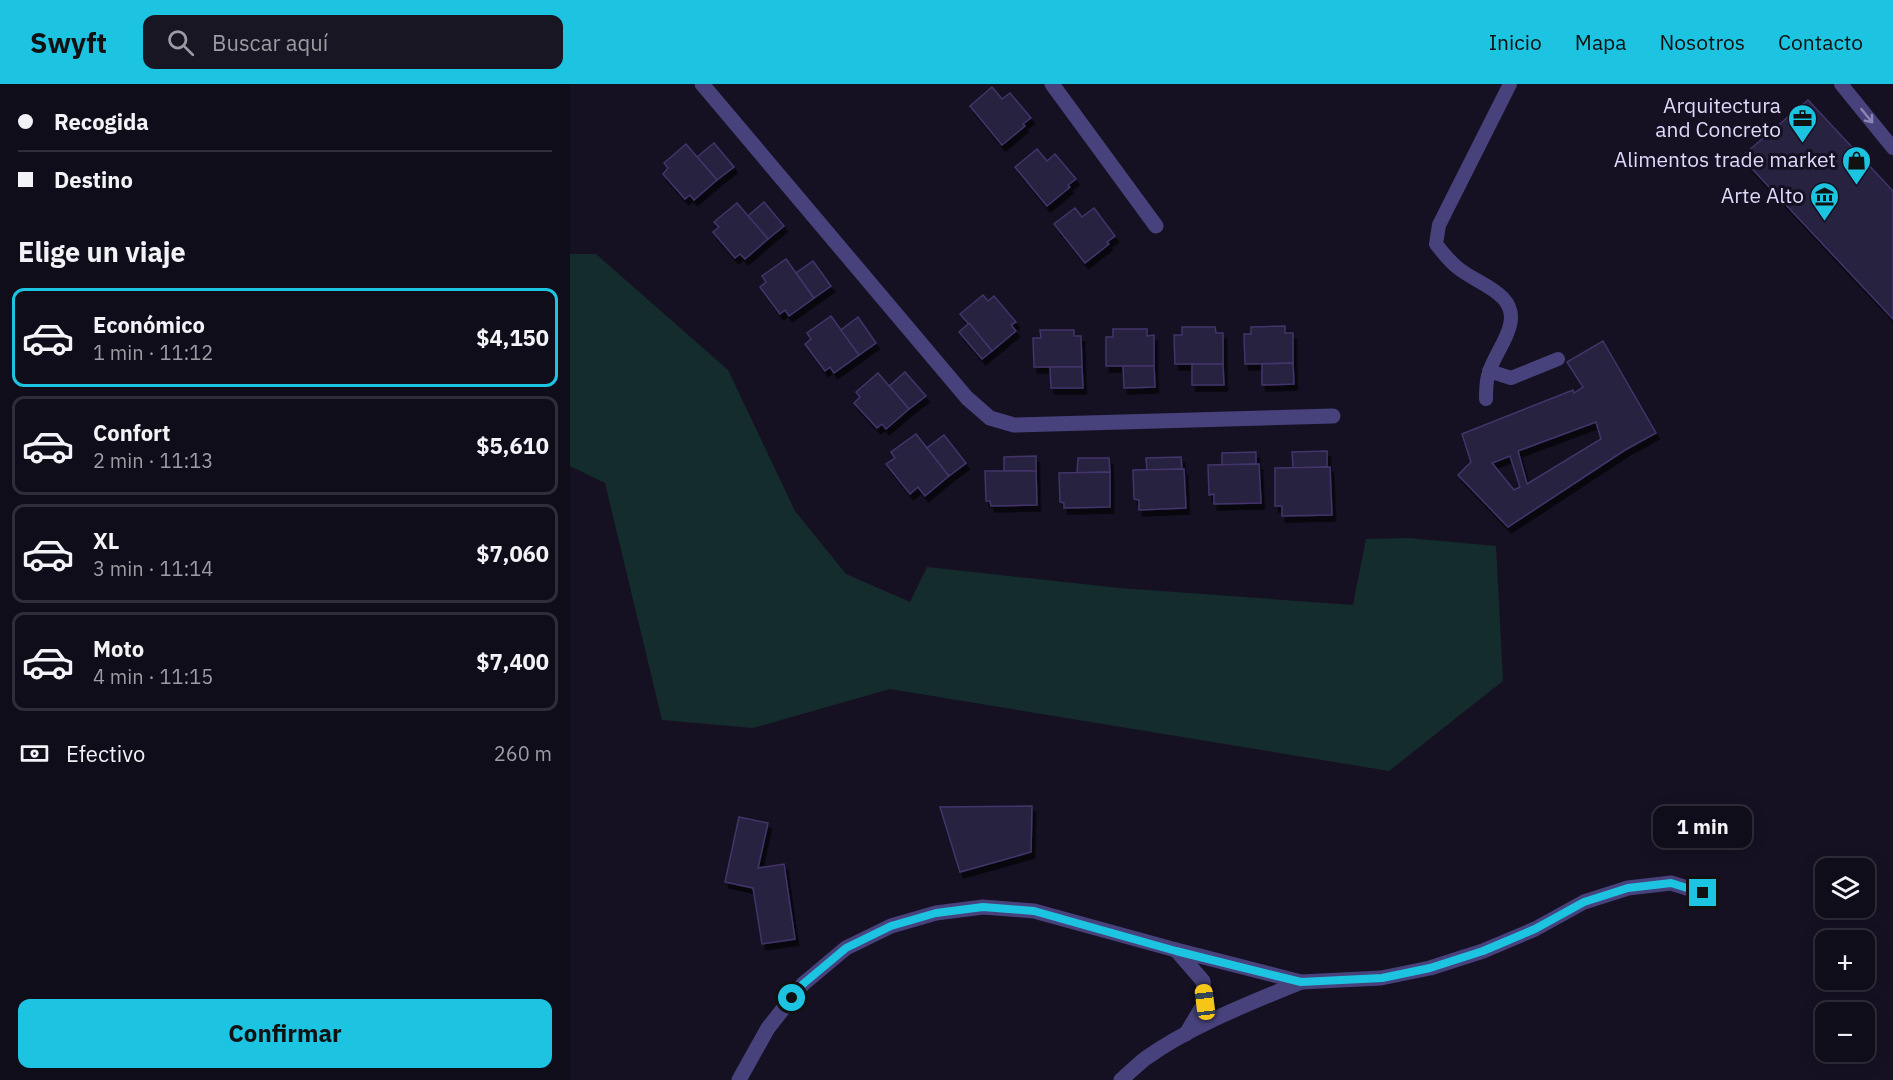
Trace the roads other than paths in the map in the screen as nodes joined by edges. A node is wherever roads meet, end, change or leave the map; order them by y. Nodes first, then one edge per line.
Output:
1 (702, 84) edge
2 (1053, 84) edge
3 (1510, 84) edge
4 (1841, 84) edge
5 (1893, 148) edge
6 (1156, 226) dead end
7 (1558, 359) dead end
8 (1489, 371) junction
9 (1486, 399) dead end
10 (1333, 416) dead end
11 (1703, 893) dead end
12 (1176, 951) junction
13 (1301, 982) junction
14 (1186, 1034) junction
15 (739, 1080) edge
16 (1121, 1080) edge

1 - 10 street
2 - 6 street
3 - 8 lane
4 -> 5 lane
7 - 8 lane
8 - 9 lane
11 - 13 street
12 - 13 street
12 - 14 street
12 - 15 street
13 - 14 street
14 - 16 street

